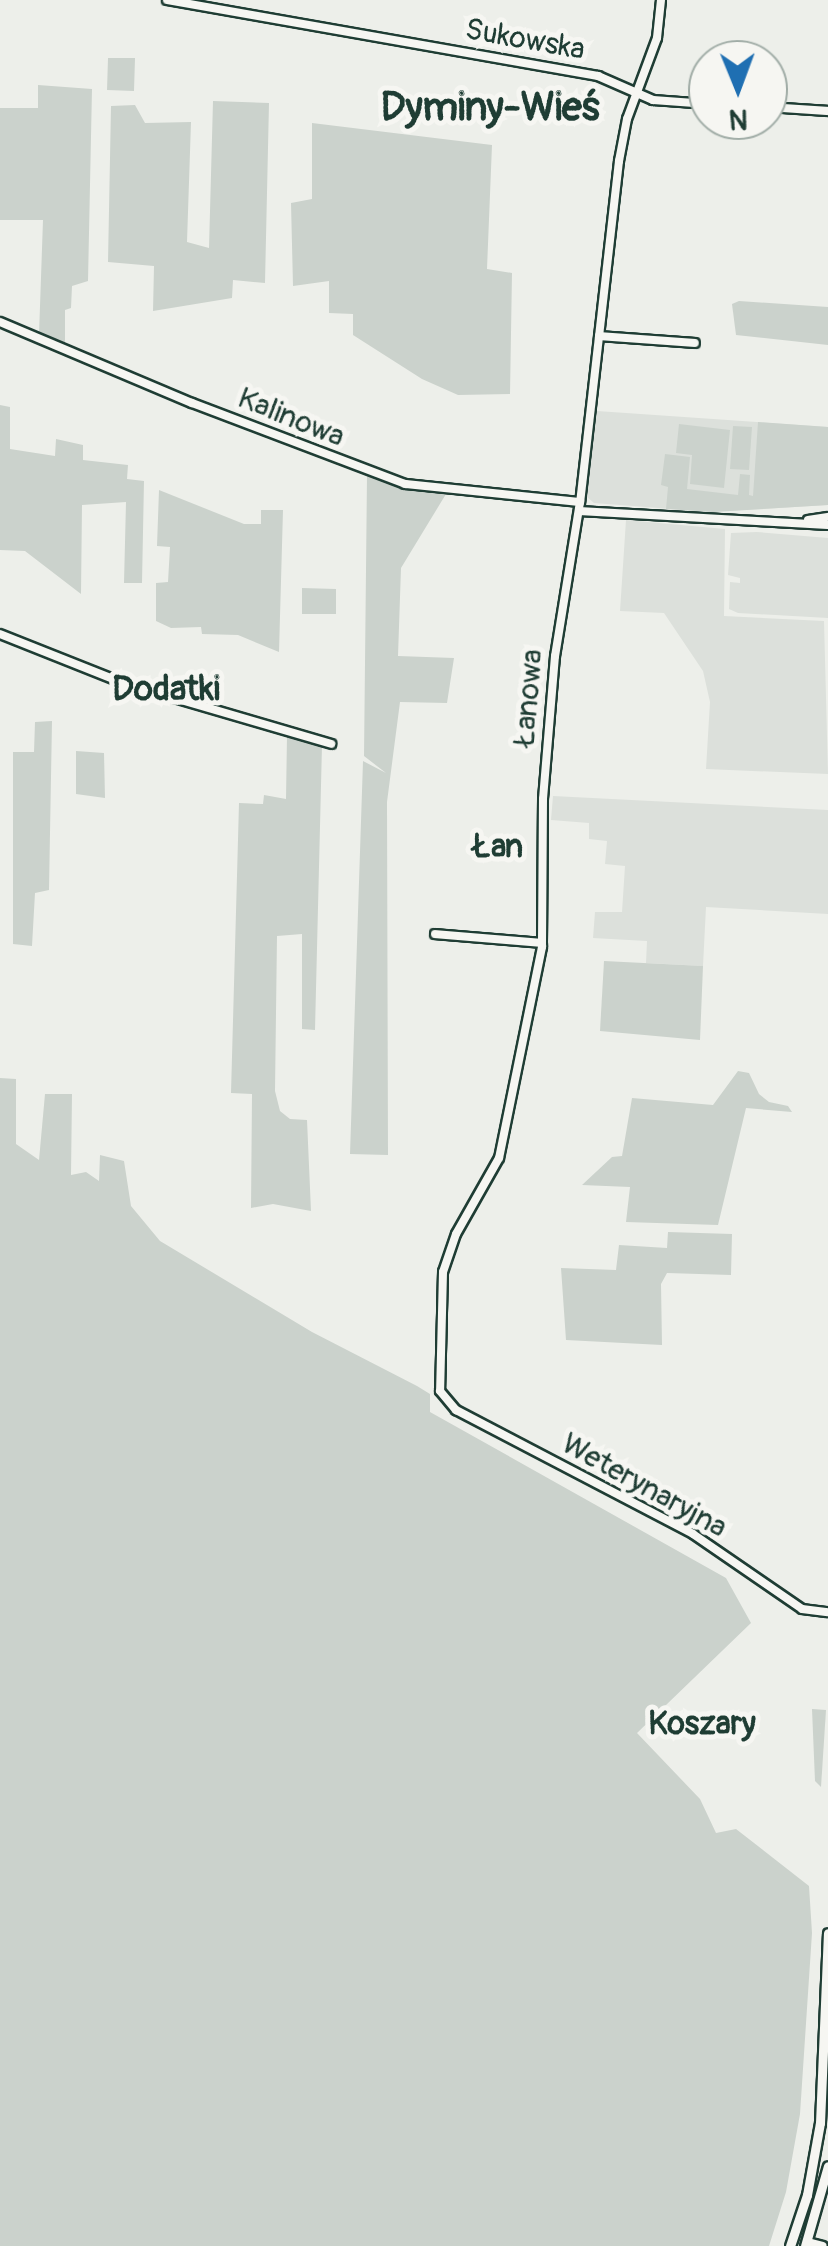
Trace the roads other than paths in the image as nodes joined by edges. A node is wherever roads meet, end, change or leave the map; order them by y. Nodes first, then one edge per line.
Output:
1 (167, 0) edge
2 (661, 0) edge
3 (635, 92) junction
4 (688, 103) edge
5 (788, 108) edge
6 (828, 110) edge
7 (0, 322) edge
8 (599, 336) junction
9 (695, 343) dead end
10 (579, 506) junction
11 (828, 517) edge
12 (799, 521) junction
13 (828, 525) edge
14 (0, 634) edge
15 (331, 744) dead end
16 (434, 934) dead end
17 (542, 942) junction
18 (440, 1391) joint
19 (828, 1612) edge
20 (828, 1933) edge
21 (828, 2166) edge
22 (792, 2241) edge
23 (808, 2245) edge
24 (823, 2246) edge

1 - 3 street, Sukowska
2 - 3 street, Łanowa
3 - 4 street, Sukowska
3 - 8 street, Łanowa
5 - 6 street
7 - 10 street, Kalinowa
8 - 9 street
8 - 10 street, Łanowa
10 - 12 street, Kalinowa
10 - 17 street, Łanowa
11 - 12 street, Kalinowa
12 - 13 street, Kalinowa
14 - 15 street
16 - 17 street
17 - 18 street, Łanowa
18 - 19 street, Weterynaryjna
20 - 22 main road
21 - 23 main road
22 - 23 main road
23 - 24 street

